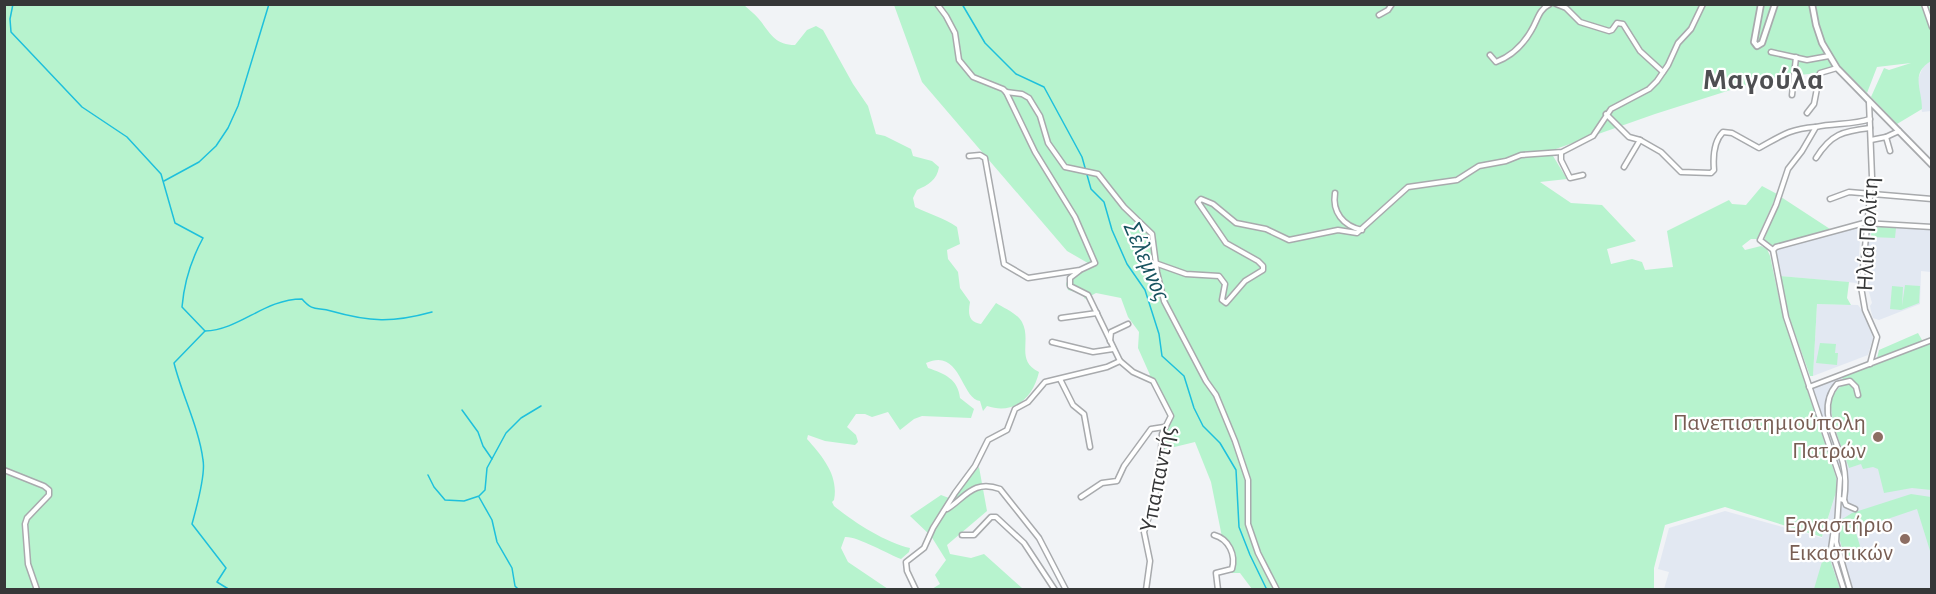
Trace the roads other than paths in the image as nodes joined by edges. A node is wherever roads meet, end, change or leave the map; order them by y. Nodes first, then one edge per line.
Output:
1 (937, 4) edge
2 (1392, 4) edge
3 (1550, 4) edge
4 (1556, 4) edge
5 (1703, 4) edge
6 (1761, 4) edge
7 (1775, 4) edge
8 (1812, 4) edge
9 (1924, 4) edge
10 (1379, 15) dead end
11 (1932, 27) edge
12 (1771, 52) dead end
13 (1490, 55) dead end
14 (1829, 56) junction
15 (1796, 57) junction
16 (1837, 68) junction
17 (1663, 72) junction
18 (1006, 92) junction
19 (1792, 95) dead end
20 (1869, 100) junction
21 (1807, 113) dead end
22 (1606, 114) junction
23 (1870, 119) junction
24 (1816, 127) junction
25 (1870, 128) junction
26 (1900, 131) junction
27 (1886, 137) junction
28 (1640, 140) junction
29 (1870, 140) junction
30 (1890, 151) dead end
31 (1562, 152) junction
32 (969, 156) dead end
33 (1816, 158) dead end
34 (1932, 165) edge
35 (1624, 167) dead end
36 (1583, 175) dead end
37 (1335, 193) dead end
38 (1870, 195) junction
39 (1830, 199) dead end
40 (1932, 199) edge
41 (1867, 223) junction
42 (1932, 227) edge
43 (1362, 230) junction
44 (1773, 250) junction
45 (1155, 263) junction
46 (1080, 270) junction
47 (1097, 313) junction
48 (1061, 318) dead end
49 (1128, 324) dead end
50 (1932, 340) edge
51 (1052, 342) dead end
52 (1112, 347) junction
53 (1120, 361) junction
54 (1870, 364) junction
55 (1060, 379) junction
56 (1809, 387) junction
57 (1858, 395) dead end
58 (1165, 427) junction
59 (1090, 447) dead end
60 (4, 470) edge
61 (1081, 497) dead end
62 (1842, 500) junction
63 (1855, 509) dead end
64 (944, 510) junction
65 (1838, 512) junction
66 (963, 535) dead end
67 (1214, 535) dead end
68 (37, 590) edge
69 (916, 590) edge
70 (1055, 590) edge
71 (1066, 590) edge
72 (1146, 590) edge
73 (1218, 590) edge
74 (1277, 590) edge
75 (1844, 590) edge
76 (1850, 590) edge

1 - 18 street
2 - 10 street
3 - 13 street
4 - 17 street
5 - 17 street
6 - 7 main road
8 - 14 main road
9 - 11 street
12 - 15 street
14 - 15 street
14 - 16 main road
15 - 19 street
16 - 20 main road
16 - 21 street
17 - 22 street
18 - 45 street
18 - 46 street
20 - 23 street, Ηλία Πολίτη
20 - 26 main road
22 - 28 street
22 - 31 street
23 - 24 street
23 - 25 street, Ηλία Πολίτη
24 - 28 street
24 - 44 street
25 - 29 street, Ηλία Πολίτη
25 - 33 street
26 - 27 street
26 - 34 main road
27 - 29 street
27 - 30 street
28 - 35 street
29 - 38 street, Ηλία Πολίτη
31 - 36 street
31 - 43 street
32 - 46 street
37 - 43 street
38 - 39 street
38 - 40 street
38 - 41 street, Ηλία Πολίτη
41 - 42 street
41 - 44 street
41 - 54 street, Ηλία Πολίτη
43 - 45 street
44 - 56 street
45 - 74 street
46 - 47 street, Υπαπαντής
47 - 48 street
47 - 52 street, Υπαπαντής
49 - 52 street
50 - 54 street
51 - 52 street
52 - 53 street, Υπαπαντής
53 - 55 street
53 - 58 street, Υπαπαντής
54 - 56 street
55 - 59 street
55 - 64 street
56 - 62 street
57 - 62 street
58 - 61 street
58 - 72 street, Υπαπαντής
60 - 68 street
62 - 63 street
62 - 65 street
64 - 69 street
64 - 71 street
65 - 75 street
65 - 76 street
66 - 70 street
67 - 73 street

